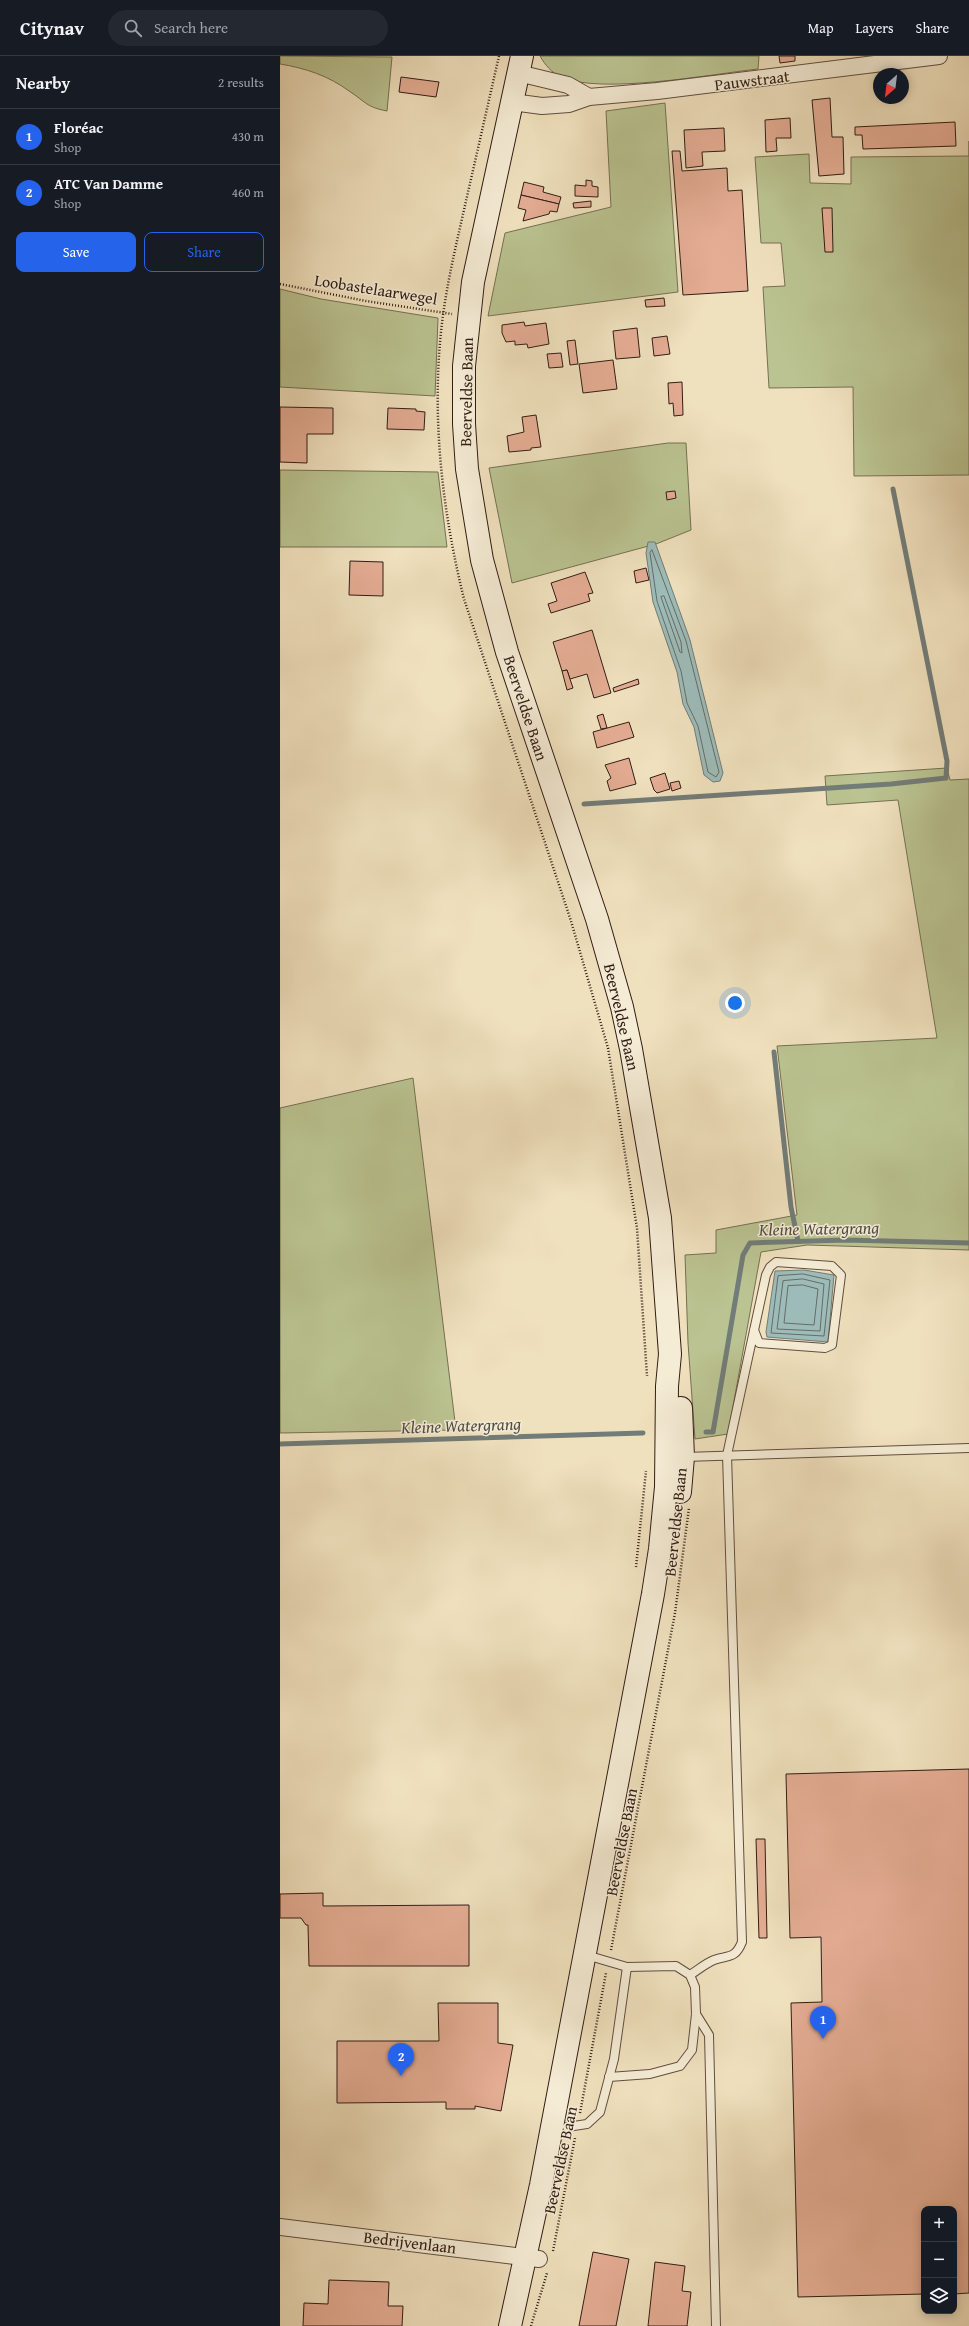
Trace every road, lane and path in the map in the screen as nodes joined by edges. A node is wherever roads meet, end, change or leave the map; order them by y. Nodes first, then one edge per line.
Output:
1 (498, 56) edge
2 (939, 56) edge
3 (520, 65) edge
4 (589, 97) junction
5 (512, 102) junction
6 (280, 284) edge
7 (444, 313) junction
8 (468, 316) junction
9 (754, 1330) junction
10 (647, 1381) dead end
11 (969, 1448) edge
12 (727, 1455) junction
13 (675, 1461) junction
14 (646, 1469) dead end
15 (689, 1506) dead end
16 (636, 1571) dead end
17 (597, 1958) junction
18 (627, 1967) junction
19 (690, 1975) junction
20 (696, 2014) junction
21 (609, 2077) junction
22 (572, 2126) junction
23 (280, 2227) edge
24 (541, 2260) junction
25 (510, 2326) edge
26 (524, 2326) edge
27 (531, 2326) edge
28 (716, 2326) edge

1 - 7 path
2 - 4 street, Pauwstraat
3 - 4 street
3 - 5 main road, Beerveldse Baan
4 - 5 street, Pauwstraat
5 - 8 main road, Beerveldse Baan
6 - 7 path, Loobastelaarwegel
7 - 8 path, Loobastelaarwegel
7 - 10 path
8 - 13 main road, Beerveldse Baan
9 - 9 lane
9 - 12 lane
11 - 12 lane
12 - 13 lane
12 - 19 lane
13 - 17 main road, Beerveldse Baan
14 - 16 path
15 - 17 path
17 - 18 lane
17 - 22 main road, Beerveldse Baan
17 - 22 path
17 - 24 main road, Beerveldse Baan
18 - 19 lane
18 - 21 lane
19 - 20 lane
20 - 21 lane
20 - 28 lane
21 - 22 lane
22 - 24 main road, Beerveldse Baan
22 - 24 path
23 - 24 street, Bedrijvenlaan
24 - 25 main road, Beerveldse Baan
24 - 26 main road, Beerveldse Baan
24 - 27 path

